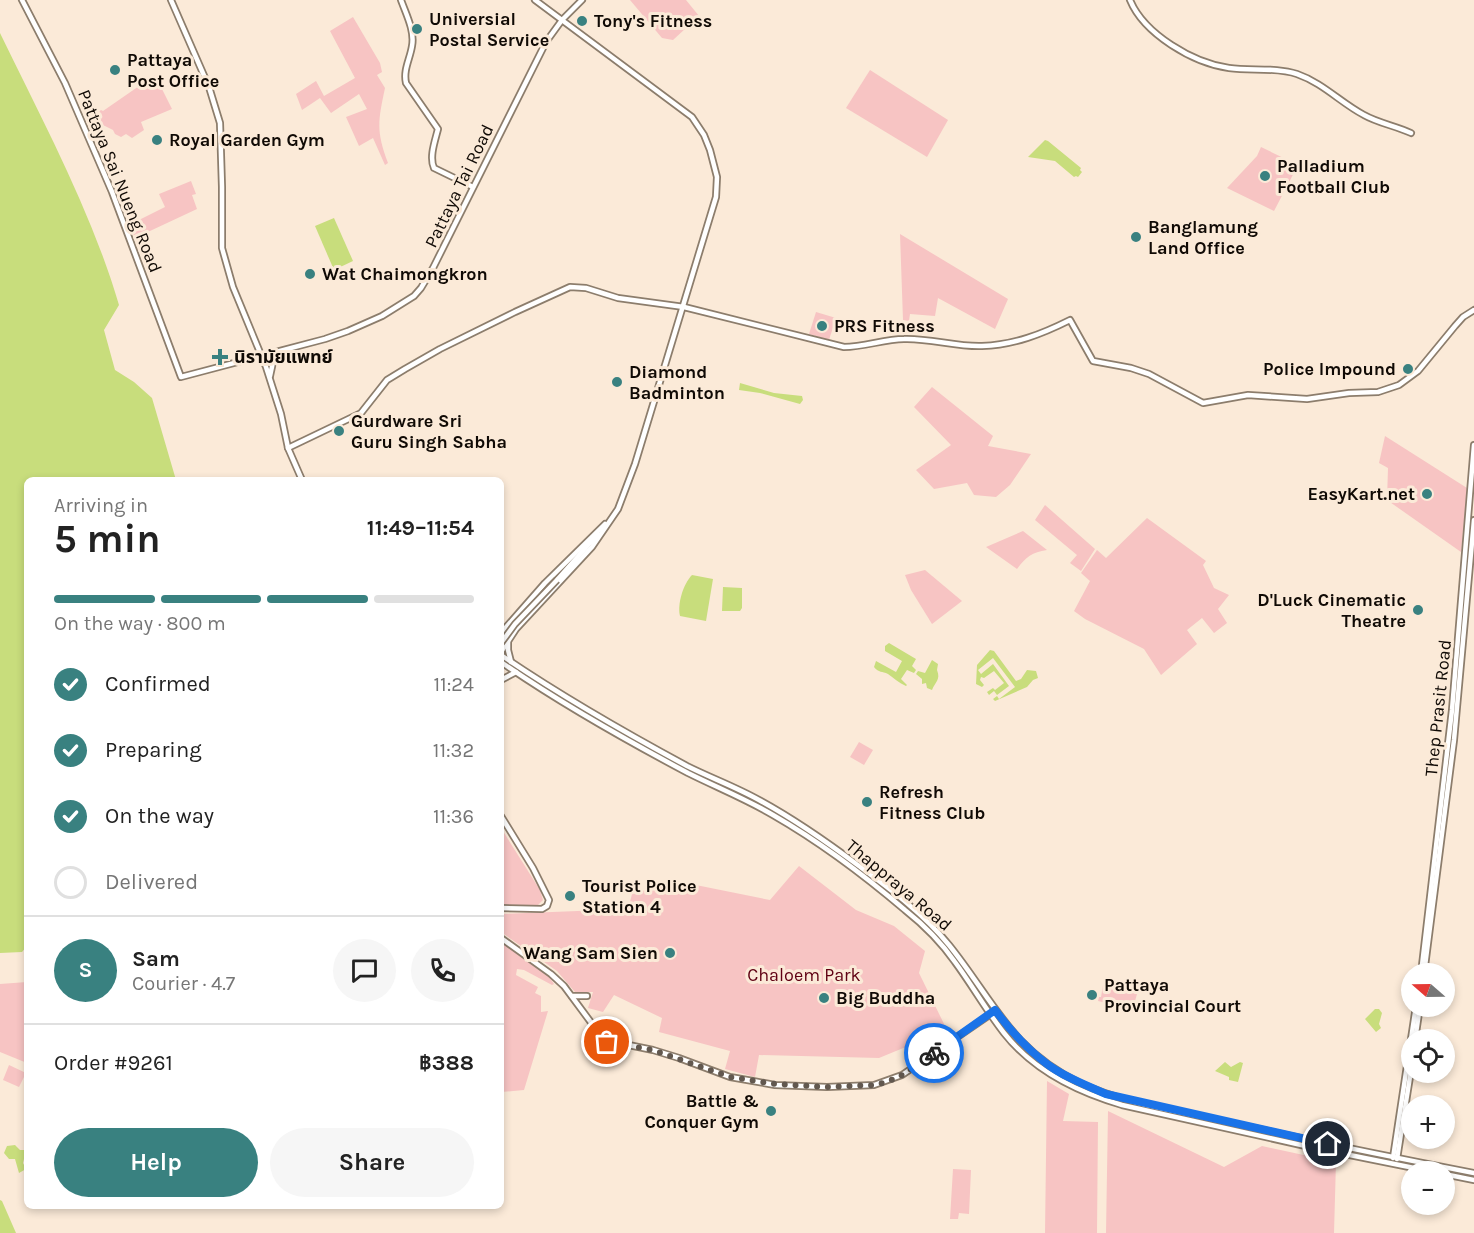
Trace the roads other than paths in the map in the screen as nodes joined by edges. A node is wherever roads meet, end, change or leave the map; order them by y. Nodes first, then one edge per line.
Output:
1 (22, 0) edge
2 (171, 0) edge
3 (401, 0) edge
4 (536, 0) edge
5 (582, 0) edge
6 (1130, 0) edge
7 (561, 20) junction
8 (1411, 133) dead end
9 (472, 187) junction
10 (684, 307) junction
11 (1474, 310) edge
12 (284, 350) junction
13 (261, 357) junction
14 (181, 377) joint
15 (270, 380) junction
16 (1474, 445) edge
17 (288, 448) junction
18 (301, 477) edge
19 (612, 518) junction
20 (1474, 520) edge
21 (509, 622) junction
22 (504, 629) edge
23 (516, 629) junction
24 (504, 639) edge
25 (509, 639) junction
26 (504, 648) edge
27 (504, 656) edge
28 (511, 662) junction
29 (504, 664) edge
30 (516, 672) junction
31 (529, 677) junction
32 (504, 678) edge
33 (504, 821) edge
34 (504, 908) edge
35 (504, 940) edge
36 (1423, 963) edge
37 (1423, 963) edge
38 (572, 996) junction
39 (588, 996) dead end
40 (992, 1012) junction
41 (1416, 1017) edge
42 (1015, 1035) junction
43 (1010, 1040) junction
44 (1074, 1079) junction
45 (1080, 1083) junction
46 (1409, 1083) edge
47 (1070, 1086) junction
48 (1077, 1089) junction
49 (1167, 1112) junction
50 (1395, 1157) junction
51 (1395, 1165) junction
52 (1401, 1166) edge
53 (1474, 1173) edge
54 (1455, 1176) edge
55 (1474, 1180) edge

1 - 14 main road, Pattaya Sai Nueng Road
2 - 13 main road
3 - 9 main road
4 - 7 main road
5 - 7 main road, Pattaya Tai Road
6 - 8 main road
7 - 9 main road, Pattaya Tai Road
7 - 10 main road
9 - 12 main road, Pattaya Tai Road
10 - 11 main road
10 - 17 main road
10 - 19 main road
12 - 13 main road, Pattaya Tai Road
12 - 15 main road
13 - 14 main road, Pattaya Tai Road
13 - 15 main road
15 - 17 main road
16 - 36 main road, Thep Prasit Road
17 - 18 main road
19 - 21 main road
19 - 23 main road
19 - 24 main road, bridge
20 - 37 main road, Thep Prasit Road
21 - 22 main road
21 - 23 main road
23 - 25 main road
25 - 26 main road
25 - 28 main road
27 - 28 main road, Thappraya Road
28 - 31 main road, Thappraya Road
29 - 30 main road, Thappraya Road
30 - 31 main road, Thappraya Road
30 - 32 main road
31 - 40 main road, Thappraya Road
33 - 34 main road
35 - 38 main road
38 - 39 main road
38 - 40 main road
40 - 42 main road, Thappraya Road
40 - 43 main road, Thappraya Road
41 - 50 main road
42 - 43 main road
42 - 44 main road, Thappraya Road
43 - 47 main road, Thappraya Road
44 - 45 main road, Thappraya Road
44 - 47 main road
45 - 48 main road
45 - 49 main road, Thappraya Road
46 - 50 main road
47 - 48 main road, Thappraya Road
48 - 49 main road, Thappraya Road
49 - 50 main road, Thappraya Road
49 - 51 main road, Thappraya Road
50 - 51 main road
50 - 53 main road, Thappraya Road
51 - 52 main road, Thappraya Road
54 - 55 main road

